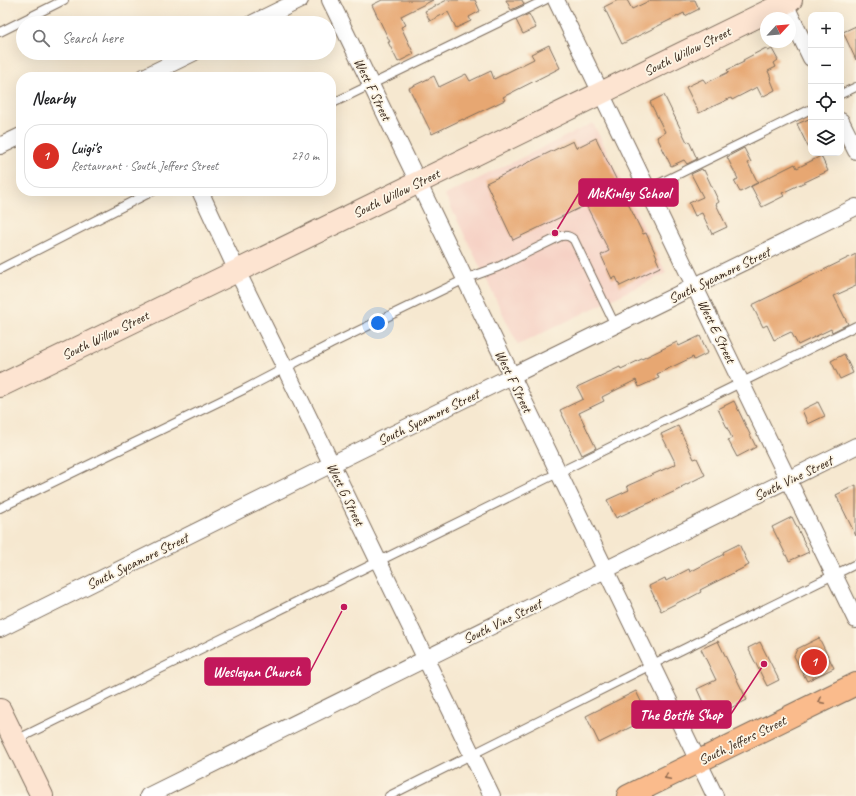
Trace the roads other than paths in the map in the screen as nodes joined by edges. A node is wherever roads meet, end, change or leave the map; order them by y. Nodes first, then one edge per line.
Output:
1 (64, 0) edge
2 (300, 0) edge
3 (330, 0) edge
4 (545, 0) edge
5 (556, 0) edge
6 (786, 1) edge
7 (32, 16) edge
8 (267, 16) edge
9 (16, 24) edge
10 (0, 32) edge
11 (808, 51) edge
12 (179, 60) edge
13 (155, 72) edge
14 (371, 85) junction
15 (856, 87) edge
16 (601, 93) junction
17 (844, 93) edge
18 (336, 102) edge
19 (808, 110) edge
20 (844, 126) edge
21 (16, 138) edge
22 (0, 146) edge
23 (856, 151) edge
24 (418, 182) junction
25 (648, 189) junction
26 (143, 196) edge
27 (202, 196) edge
28 (856, 207) edge
29 (0, 269) edge
30 (237, 271) junction
31 (465, 279) junction
32 (695, 286) junction
33 (615, 325) junction
34 (856, 326) edge
35 (286, 368) junction
36 (512, 376) junction
37 (742, 382) junction
38 (0, 386) edge
39 (856, 446) edge
40 (332, 464) junction
41 (559, 472) junction
42 (788, 480) junction
43 (0, 508) edge
44 (378, 561) junction
45 (856, 564) edge
46 (606, 570) junction
47 (834, 575) junction
48 (856, 620) edge
49 (0, 629) edge
50 (426, 659) junction
51 (651, 665) junction
52 (856, 684) edge
53 (0, 710) edge
54 (16, 740) junction
55 (472, 755) junction
56 (698, 762) junction
57 (42, 796) edge
58 (148, 796) edge
59 (389, 796) edge
60 (492, 796) edge
61 (628, 796) edge
62 (715, 796) edge

1 - 7 lane
2 - 8 street
3 - 14 street, West F Street
4 - 14 lane
5 - 16 street, West E Street
6 - 11 street
6 - 16 main road, South Willow Street
9 - 10 lane
12 - 13 street
14 - 18 lane
14 - 24 street, West F Street
15 - 17 lane
16 - 24 main road, South Willow Street
16 - 25 street, West E Street
19 - 25 lane
20 - 23 street
21 - 22 street
24 - 30 main road, South Willow Street
24 - 31 street, West F Street
25 - 32 street, West E Street
26 - 29 lane
27 - 30 street, West G Street
28 - 32 street, South Sycamore Street
30 - 35 street, West G Street
30 - 38 main road, South Willow Street
31 - 33 lane
31 - 35 lane
31 - 36 street, West F Street
32 - 33 street, South Sycamore Street
32 - 37 street, West E Street
33 - 36 street, South Sycamore Street
34 - 37 lane
35 - 40 street, West G Street
35 - 43 lane
36 - 40 street, South Sycamore Street
36 - 41 street, West F Street
37 - 41 lane
37 - 42 street, West E Street
39 - 42 street, South Vine Street
40 - 44 street, West G Street
40 - 49 street, South Sycamore Street
41 - 44 lane
41 - 46 street, West F Street
42 - 46 street, South Vine Street
42 - 47 street, West E Street
44 - 50 street, West G Street
44 - 54 lane
45 - 47 lane
46 - 50 street, South Vine Street
46 - 51 street, West F Street
47 - 48 street, West E Street
47 - 51 lane
50 - 55 street, West G Street
50 - 58 street, South Vine Street
51 - 55 lane
51 - 56 street, West F Street
52 -> 56 highway, South Jeffers Street
53 - 54 main road
54 - 57 main road
55 - 59 lane
55 - 60 street, West G Street
56 -> 61 highway, South Jeffers Street
56 - 62 street, West F Street

